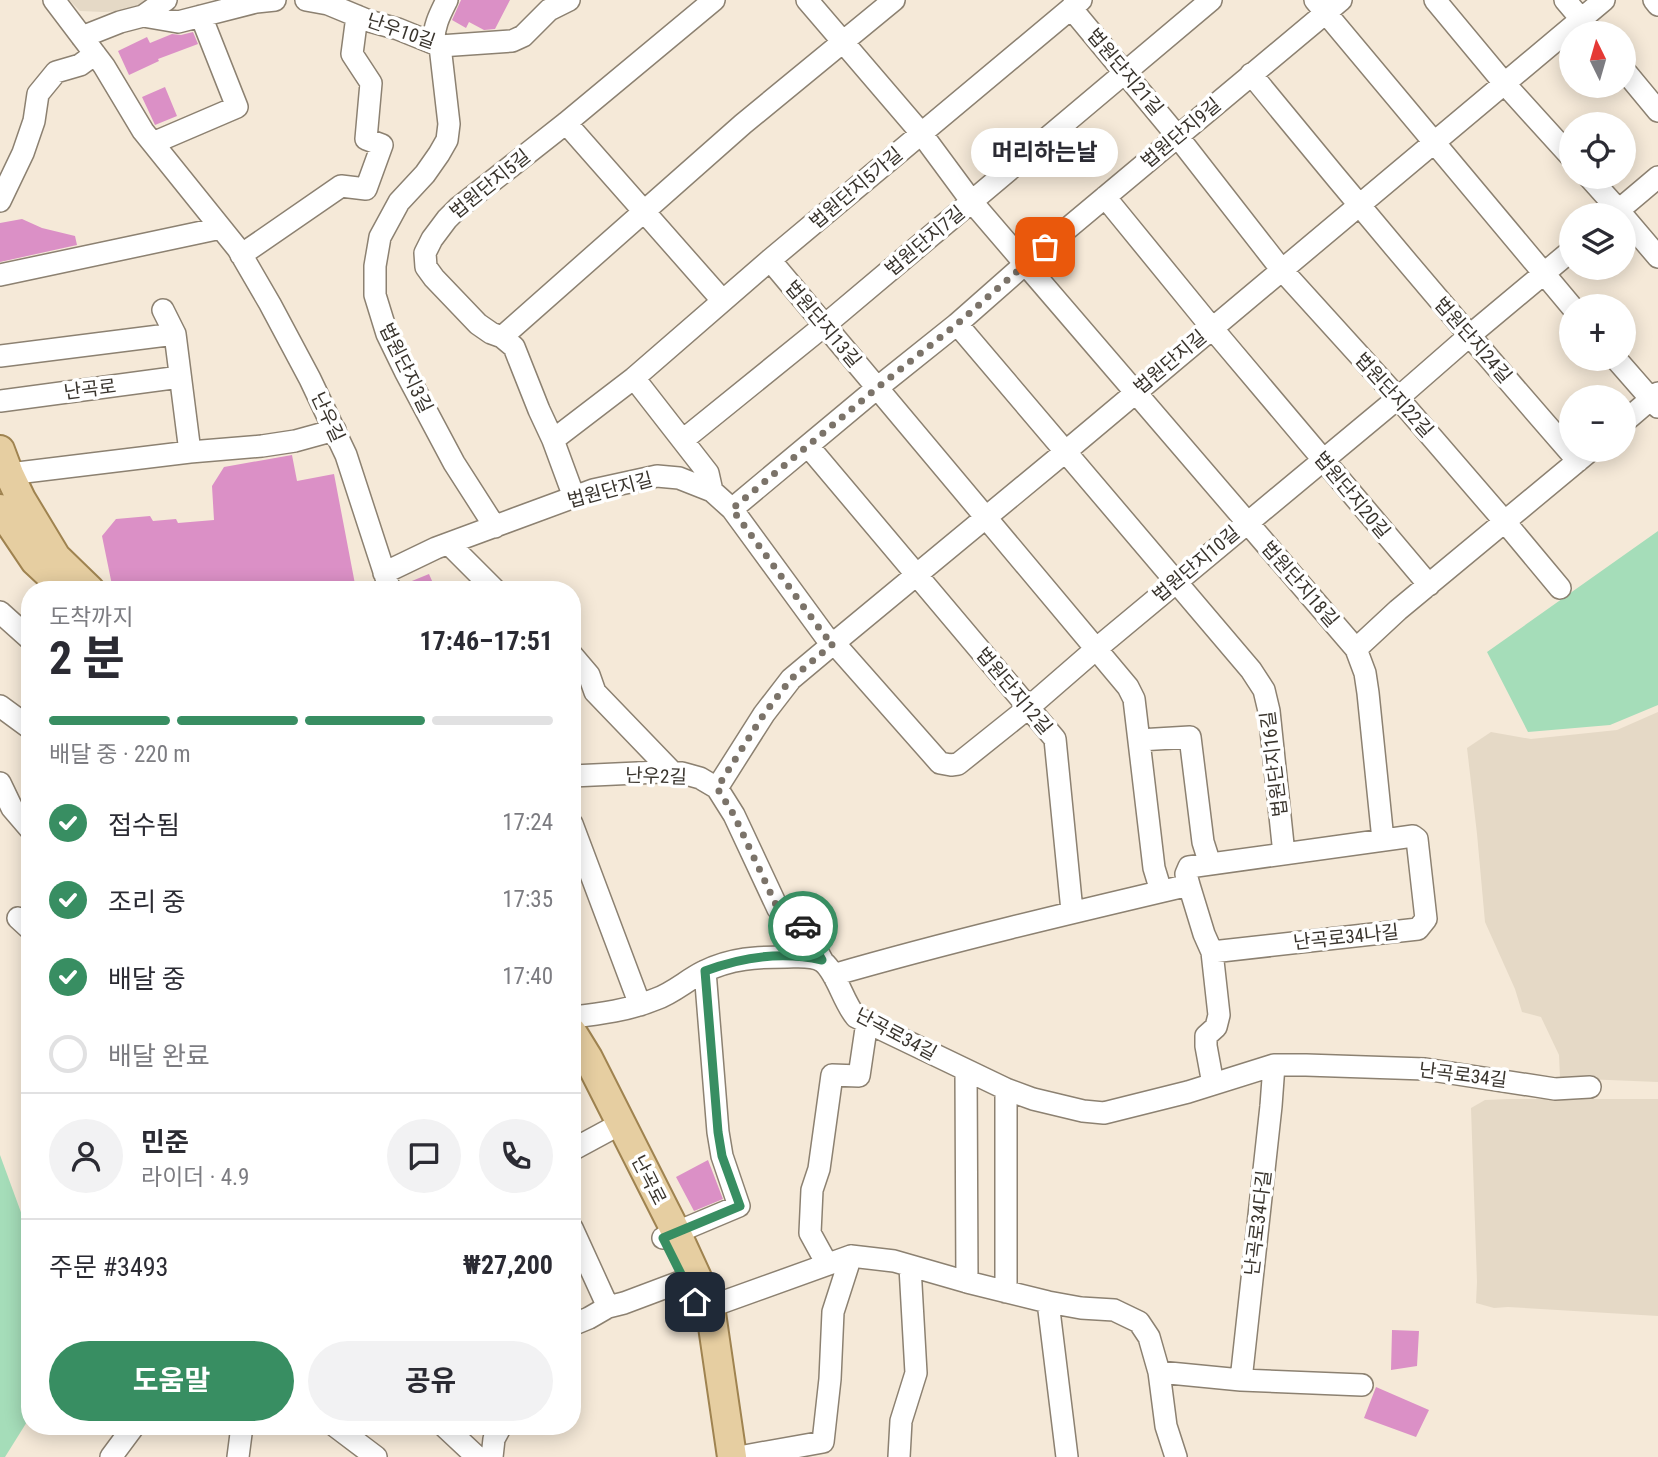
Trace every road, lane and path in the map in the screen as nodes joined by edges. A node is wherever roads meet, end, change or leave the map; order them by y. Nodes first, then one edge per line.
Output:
1 (54, 0) edge
2 (166, 0) edge
3 (275, 0) edge
4 (306, 0) edge
5 (447, 0) edge
6 (569, 0) edge
7 (714, 0) edge
8 (807, 0) edge
9 (894, 0) edge
10 (1211, 0) edge
11 (1434, 0) edge
12 (1565, 0) edge
13 (1604, 0) edge
14 (1654, 0) edge
15 (1076, 4) edge
16 (1327, 4) edge
17 (1658, 5) edge
18 (143, 16) junction
19 (201, 16) junction
20 (357, 16) junction
21 (1583, 21) edge
22 (1590, 21) edge
23 (82, 37) junction
24 (843, 42) junction
25 (437, 44) junction
26 (1559, 45) edge
27 (95, 54) junction
28 (1125, 72) junction
29 (1251, 74) junction
30 (1504, 83) junction
31 (1636, 84) edge
32 (1658, 111) edge
33 (566, 123) junction
34 (921, 133) junction
35 (1178, 137) junction
36 (153, 143) junction
37 (1434, 143) junction
38 (1559, 144) edge
39 (1658, 177) edge
40 (1599, 189) edge
41 (1105, 197) junction
42 (0, 201) edge
43 (972, 202) junction
44 (1610, 203) edge
45 (1631, 203) edge
46 (1358, 205) junction
47 (645, 213) junction
48 (221, 228) junction
49 (1636, 233) edge
50 (241, 255) junction
51 (1658, 257) edge
52 (770, 260) junction
53 (1559, 261) edge
54 (1025, 264) junction
55 (1282, 270) junction
56 (1543, 274) junction
57 (0, 275) edge
58 (1561, 294) edge
59 (722, 300) junction
60 (163, 310) dead end
61 (957, 324) junction
62 (825, 325) junction
63 (1212, 328) junction
64 (175, 334) junction
65 (1469, 336) junction
66 (502, 337) junction
67 (0, 356) edge
68 (1628, 371) edge
69 (180, 377) junction
70 (634, 378) junction
71 (877, 388) junction
72 (1135, 392) junction
73 (1398, 398) junction
74 (1656, 400) edge
75 (0, 401) edge
76 (1636, 414) edge
77 (1559, 428) edge
78 (335, 430) junction
79 (553, 440) junction
80 (683, 440) junction
81 (808, 446) junction
82 (190, 452) junction
83 (1065, 452) junction
84 (1322, 460) junction
85 (1577, 462) edge
86 (3, 467) edge
87 (712, 491) junction
88 (574, 497) junction
89 (0, 509) edge
90 (732, 509) junction
91 (985, 517) junction
92 (1247, 522) junction
93 (1506, 522) junction
94 (495, 527) junction
95 (449, 544) junction
96 (916, 575) junction
97 (56, 581) edge
98 (81, 581) edge
99 (387, 581) edge
100 (486, 581) edge
101 (1176, 581) junction
102 (1429, 585) junction
103 (1560, 588) dead end
104 (0, 612) edge
105 (21, 631) edge
106 (834, 643) junction
107 (1096, 649) junction
108 (1356, 649) junction
109 (581, 666) edge
110 (0, 706) edge
111 (1028, 708) junction
112 (21, 721) edge
113 (1139, 740) junction
114 (674, 773) junction
115 (581, 776) edge
116 (0, 783) edge
117 (717, 788) junction
118 (21, 818) edge
119 (1383, 840) junction
120 (581, 848) edge
121 (1284, 854) junction
122 (1210, 864) junction
123 (1189, 885) junction
124 (1161, 891) junction
125 (1072, 911) junction
126 (1212, 952) junction
127 (827, 968) junction
128 (705, 971) junction
129 (639, 1005) junction
130 (581, 1016) edge
131 (867, 1022) junction
132 (581, 1047) edge
133 (1274, 1065) junction
134 (965, 1070) junction
135 (581, 1078) edge
136 (1213, 1084) junction
137 (1590, 1087) dead end
138 (1006, 1089) junction
139 (608, 1130) junction
140 (581, 1145) edge
141 (669, 1235) junction
142 (581, 1248) edge
143 (851, 1256) junction
144 (827, 1264) junction
145 (910, 1267) junction
146 (690, 1278) junction
147 (967, 1282) junction
148 (1006, 1292) junction
149 (1048, 1302) junction
150 (608, 1307) junction
151 (704, 1308) junction
152 (581, 1321) edge
153 (1158, 1372) junction
154 (1241, 1380) junction
155 (1362, 1385) dead end
156 (127, 1435) edge
157 (243, 1435) edge
158 (347, 1435) edge
159 (454, 1435) edge
160 (496, 1435) edge
161 (245, 1454) edge
162 (111, 1457) edge
163 (376, 1457) edge
164 (477, 1457) edge
165 (492, 1457) edge
166 (721, 1457) edge
167 (732, 1457) edge
168 (739, 1457) edge
169 (899, 1457) edge
170 (1067, 1457) edge
171 (1175, 1457) edge

1 - 23 street, 난우길
2 - 18 street
3 - 19 street
4 - 20 street, 난우10길
5 - 25 street
6 - 25 street, 난우10길
7 - 33 street, 법원단지5길
8 - 24 street
9 - 24 street
10 - 28 street, 법원단지7길
11 - 30 street
12 - 21 street
13 - 22 street, 법원단지길
14 - 17 street
15 - 28 street, 법원단지21길
15 - 34 street, 법원단지5가길
16 - 29 street, 법원단지9길
16 - 37 street
18 - 19 street
18 - 23 street
19 - 36 street
20 - 25 street, 난우10길
20 - 50 street
23 - 27 street, 난우길
24 - 34 street, 법원단지18길
24 - 47 street
25 - 94 street, 법원단지3길
26 - 30 street, 법원단지길
27 - 36 street, 난우길
27 - 42 street
28 - 35 street, 법원단지21길
28 - 43 street, 법원단지7길
29 - 35 street, 법원단지9길
29 - 46 street
30 - 37 street, 법원단지길
30 - 38 street
31 - 32 street
33 - 47 street
33 - 66 street, 법원단지5길
34 - 43 street, 법원단지18길
34 - 52 street, 법원단지5가길
35 - 41 street, 법원단지9길
35 - 55 street, 법원단지21길
36 - 48 street, 난우길
37 - 46 street, 법원단지길
37 - 56 street
39 - 45 street
40 - 44 street
41 - 54 street, 법원단지9길
41 - 63 street, 법원단지길
43 - 54 street, 법원단지18길
43 - 62 street, 법원단지7길
46 - 55 street, 법원단지길
46 - 65 street, 법원단지24길
47 - 59 street
47 - 66 street
48 - 50 street, 난우길
48 - 57 street
49 - 51 street
50 - 78 street, 난우길
52 - 59 street, 법원단지5가길
52 - 62 street, 법원단지13길
53 - 56 street, 법원단지10길
54 - 61 street, 법원단지9길
54 - 72 street, 법원단지18길
55 - 63 street, 법원단지길
55 - 73 street, 법원단지22길
56 - 58 street
56 - 65 street, 법원단지10길
59 - 70 street, 법원단지5가길
60 - 64 street
61 - 71 street, 법원단지9길
61 - 83 street
62 - 71 street, 법원단지13길
62 - 80 street, 법원단지7길
63 - 72 street, 법원단지길
63 - 84 street, 법원단지20길
64 - 67 street
64 - 69 street
65 - 73 street, 법원단지10길
65 - 77 street, 법원단지24길
66 - 79 street, 법원단지5길
68 - 74 street
69 - 75 street, 난곡로
69 - 82 street
70 - 79 street, 법원단지5가길
70 - 80 street
71 - 81 street, 법원단지9길
71 - 91 street, 법원단지13길
72 - 83 street, 법원단지길
72 - 92 street, 법원단지18길
73 - 84 street, 법원단지10길
73 - 93 street, 법원단지22길
74 - 76 street
78 - 82 street
78 - 99 street, 난우길
79 - 88 street, 법원단지5길
80 - 87 street
81 - 90 street, 법원단지9길
81 - 96 street
82 - 86 street
83 - 91 street, 법원단지길
83 - 101 street, 법원단지16길
84 - 92 street, 법원단지10길
84 - 102 street, 법원단지20길
85 - 93 street
86 - 98 main road
87 - 88 street, 법원단지길
87 - 90 street, 법원단지길
88 - 94 street, 법원단지길
89 - 97 main road
90 - 106 street, 법원단지길
91 - 96 street, 법원단지길
91 - 107 street, 법원단지13길
92 - 101 street, 법원단지10길
92 - 108 street, 법원단지18길
93 - 102 street
93 - 103 street, 법원단지22길
94 - 95 street, 법원단지길
95 - 99 street, 법원단지길
95 - 100 street
96 - 106 street, 법원단지길
96 - 111 street, 법원단지12길
101 - 107 street, 법원단지10길
101 - 121 street, 법원단지16길
102 - 108 street
104 - 105 street
106 - 111 street, 법원단지10길
106 - 117 street
107 - 111 street, 법원단지10길
107 - 113 street, 법원단지13길
108 - 119 street, 법원단지18길
109 - 114 street
110 - 112 street
111 - 125 street, 법원단지12길
113 - 122 street
113 - 124 street, 법원단지13길
114 - 115 street, 난우2길
114 - 117 street, 난우2길
116 - 118 street
117 - 127 street, 난곡로34길
119 - 121 street, 난곡로34나길
119 - 126 street, 난곡로34나길
120 - 129 street
121 - 122 street, 난곡로34나길
122 - 123 street, 난곡로34나길
123 - 124 street
123 - 126 street
124 - 125 street
125 - 127 street
126 - 136 street
127 - 128 street
127 - 131 street, 난곡로34길
128 - 129 street
128 - 141 street
129 - 130 street
131 - 134 street, 난곡로34길
131 - 144 street
132 - 141 main road, 난곡로
133 - 136 street, 난곡로34길
133 - 137 street, 난곡로34길
133 - 154 street, 난곡로34다길
134 - 138 street, 난곡로34길
134 - 147 street
135 - 139 main road, 난곡로
136 - 138 street, 난곡로34길
138 - 148 street
139 - 140 street
139 - 141 main road, 난곡로
141 - 146 main road, 난곡로
142 - 150 street
143 - 144 street
143 - 145 street
143 - 168 street
144 - 151 street
145 - 147 street
145 - 169 street
146 - 150 street
146 - 151 main road, 난곡로
147 - 148 street
148 - 149 street
149 - 153 street
149 - 170 street
150 - 152 street
151 - 166 main road, 난곡로
151 - 167 main road, 난곡로
153 - 154 street
153 - 171 street
154 - 155 street
156 - 162 street
157 - 161 street
158 - 163 street
159 - 164 street
160 - 165 street

